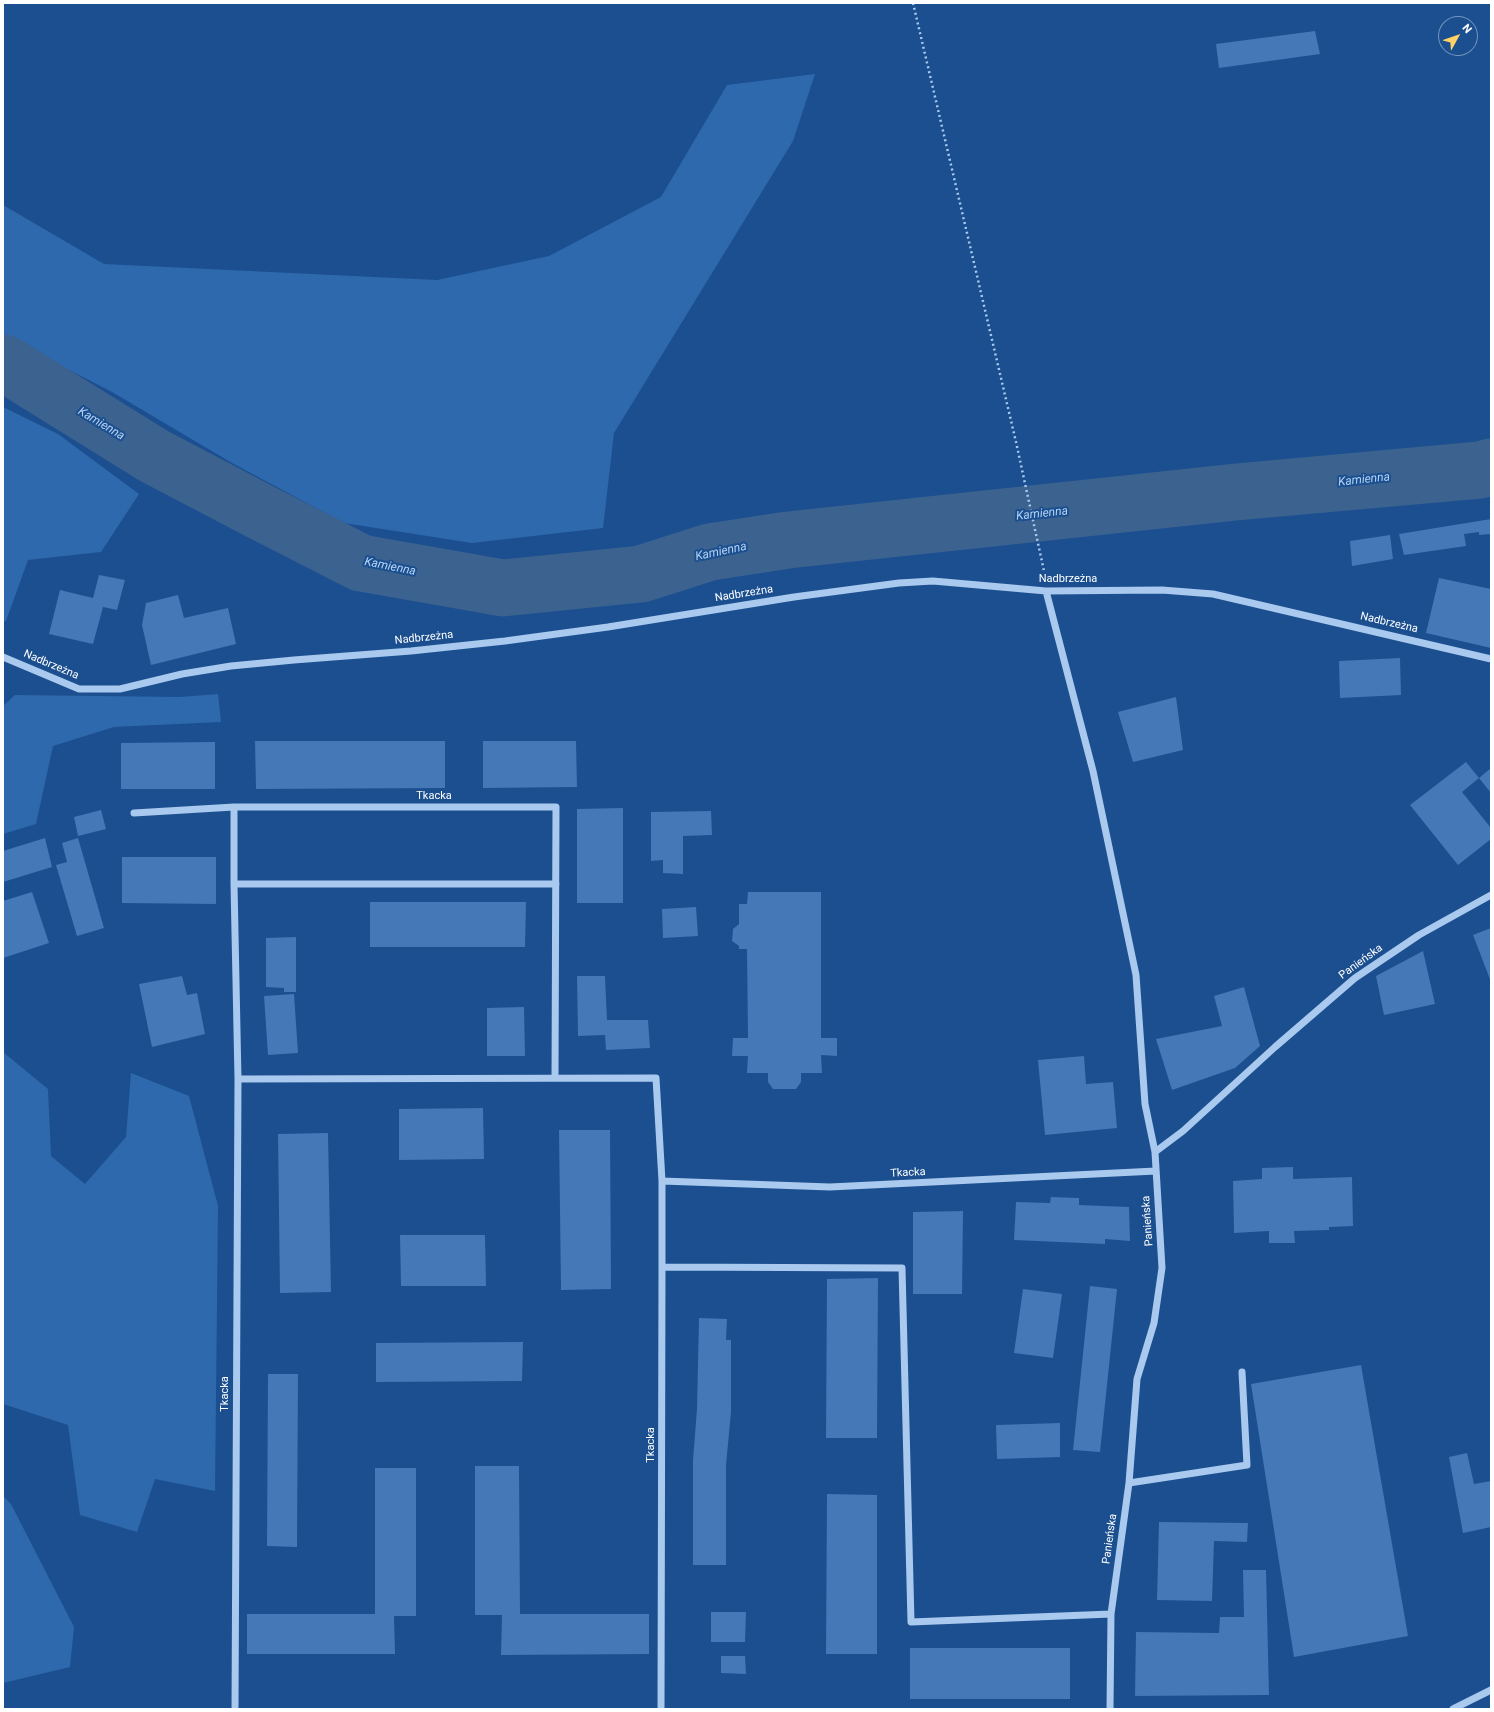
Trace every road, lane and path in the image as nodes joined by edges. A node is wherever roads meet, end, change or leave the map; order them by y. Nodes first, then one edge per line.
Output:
1 (913, 3) edge
2 (1045, 576) dead end
3 (1046, 591) junction
4 (3, 657) edge
5 (1491, 659) edge
6 (234, 807) junction
7 (134, 813) dead end
8 (234, 884) junction
9 (556, 884) junction
10 (1491, 895) edge
11 (555, 1078) junction
12 (238, 1079) junction
13 (1155, 1152) junction
14 (1156, 1172) junction
15 (662, 1181) junction
16 (662, 1267) junction
17 (1242, 1372) dead end
18 (1129, 1483) junction
19 (1111, 1614) junction
20 (1491, 1690) edge
21 (235, 1709) edge
22 (661, 1709) edge
23 (1110, 1709) edge
24 (1453, 1709) edge

1 - 2 path
3 - 4 street, Nadbrzeżna
3 - 5 street, Nadbrzeżna
3 - 13 street
6 - 7 street, Tkacka
6 - 8 street, Tkacka
6 - 9 street, Tkacka
8 - 9 street
8 - 12 street, Tkacka
9 - 11 street, Tkacka
10 - 13 street, Panieńska
11 - 12 street, Tkacka
11 - 15 street, Tkacka
12 - 21 street, Tkacka
13 - 14 street, Panieńska
14 - 15 street, Tkacka
14 - 18 street, Panieńska
15 - 16 street, Tkacka
16 - 19 street
16 - 22 street, Tkacka
17 - 18 street
18 - 19 street, Panieńska
19 - 23 street, Panieńska
20 - 24 street

